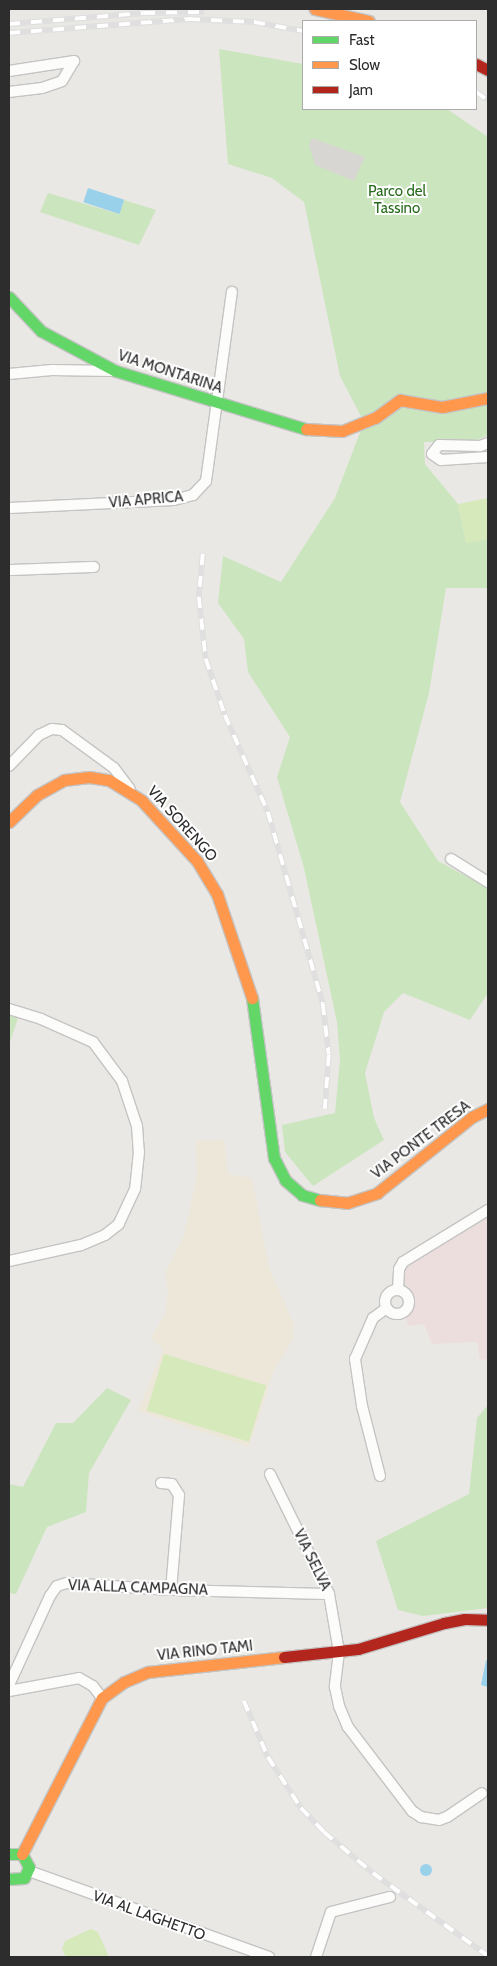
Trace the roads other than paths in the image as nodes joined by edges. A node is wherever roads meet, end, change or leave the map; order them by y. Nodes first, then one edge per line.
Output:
1 (315, 9) edge
2 (364, 20) edge
3 (9, 71) edge
4 (9, 92) edge
5 (232, 292) dead end
6 (9, 298) edge
7 (116, 371) junction
8 (9, 374) edge
9 (488, 398) edge
10 (218, 403) junction
11 (488, 443) edge
12 (488, 457) edge
13 (9, 508) edge
14 (94, 567) dead end
15 (9, 570) edge
16 (9, 766) edge
17 (133, 793) junction
18 (9, 822) edge
19 (451, 859) dead end
20 (488, 882) edge
21 (9, 1009) edge
22 (262, 1069) joint
23 (488, 1109) edge
24 (488, 1210) edge
25 (9, 1262) edge
26 (398, 1290) junction
27 (387, 1308) junction
28 (270, 1474) dead end
29 (380, 1476) dead end
30 (161, 1483) dead end
31 (171, 1590) junction
32 (329, 1594) junction
33 (488, 1620) edge
34 (339, 1652) junction
35 (9, 1685) edge
36 (9, 1691) edge
37 (102, 1698) junction
38 (482, 1793) dead end
39 (9, 1854) edge
40 (22, 1854) junction
41 (28, 1871) junction
42 (9, 1879) edge
43 (390, 1898) dead end
44 (270, 1957) edge
45 (316, 1957) edge

1 - 2 street
3 - 4 street
5 - 10 street, VIA APRICA
6 - 7 street, VIA MONTARINA
7 - 8 street
7 - 10 street, VIA MONTARINA
9 - 10 street, VIA MONTARINA
10 - 13 street, VIA APRICA
11 - 12 street
14 - 15 street
16 - 17 street
17 - 18 street, VIA SORENGO
17 - 22 street, VIA SORENGO
19 - 20 street
21 - 25 street
22 - 23 street, VIA PONTE TRESA
24 - 26 street
26 - 27 street
26 - 27 street
27 - 29 street
28 - 32 street, VIA SELVA
30 - 31 street
31 - 32 street, VIA ALLA CAMPAGNA
31 - 35 street, VIA ALLA CAMPAGNA
32 - 34 street, VIA SELVA
33 - 34 street, VIA RINO TAMI
34 - 37 street, VIA RINO TAMI
34 - 38 street, VIA SELVA
36 - 37 street
37 - 40 street, VIA RINO TAMI
39 - 40 street
40 - 41 street
41 - 42 street
41 - 44 street, VIA AL LAGHETTO
43 - 45 street

